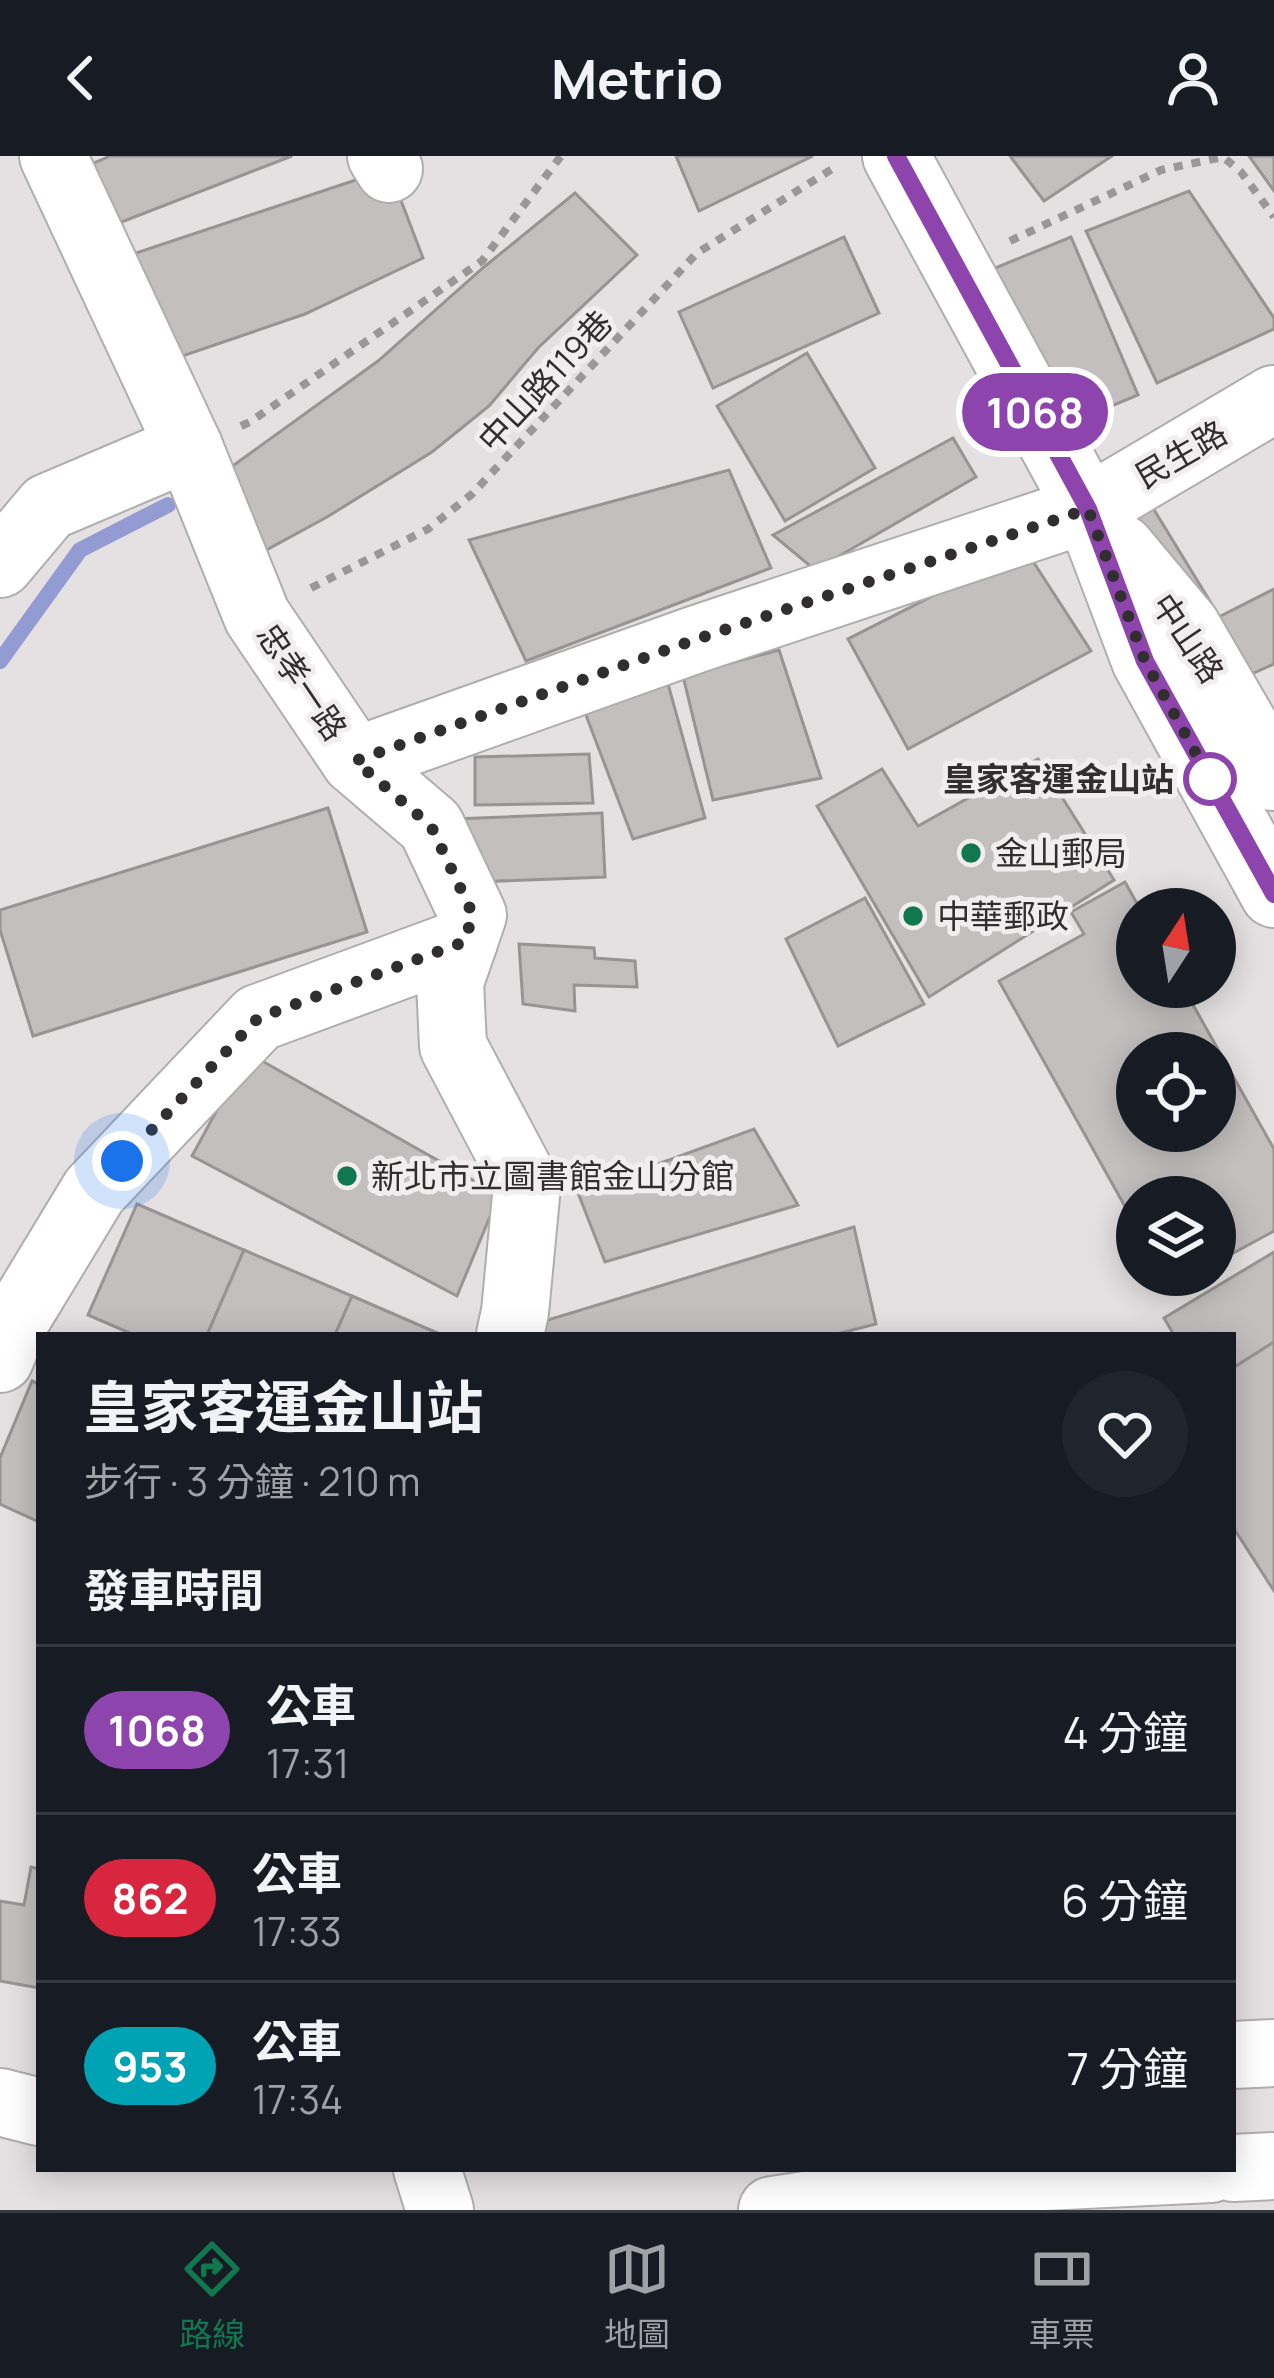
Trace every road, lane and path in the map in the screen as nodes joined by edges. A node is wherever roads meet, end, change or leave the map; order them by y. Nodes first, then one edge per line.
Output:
1 (561, 156) edge
2 (853, 156) edge
3 (896, 156) edge
4 (56, 157) edge
5 (1274, 217) edge
6 (955, 267) junction
7 (1274, 399) edge
8 (189, 447) junction
9 (1088, 509) junction
10 (0, 564) edge
11 (256, 616) junction
12 (355, 761) junction
13 (1274, 777) edge
14 (1274, 894) edge
15 (464, 942) junction
16 (511, 1332) edge
17 (0, 1358) edge
18 (1274, 2053) edge
19 (1236, 2055) edge
20 (0, 2102) edge
21 (36, 2111) edge
22 (1274, 2166) edge
23 (1236, 2168) edge
24 (428, 2172) edge
25 (1148, 2172) edge
26 (440, 2210) edge
27 (772, 2210) edge

1 - 8 path
2 - 11 path, 中山路119巷
3 - 6 street, 中山路
4 - 8 street, 忠孝一路
5 - 6 path
6 - 9 street, 中山路
7 - 9 street, 民生路
8 - 10 street
8 - 11 street, 忠孝一路
9 - 12 street, 忠孝一路
9 - 13 street, 中山路
9 - 14 street, 中山路
11 - 12 street, 忠孝一路
12 - 15 street
15 - 16 street
15 - 17 street
18 - 19 street
20 - 21 street
22 - 23 street
24 - 26 street
25 - 27 street

